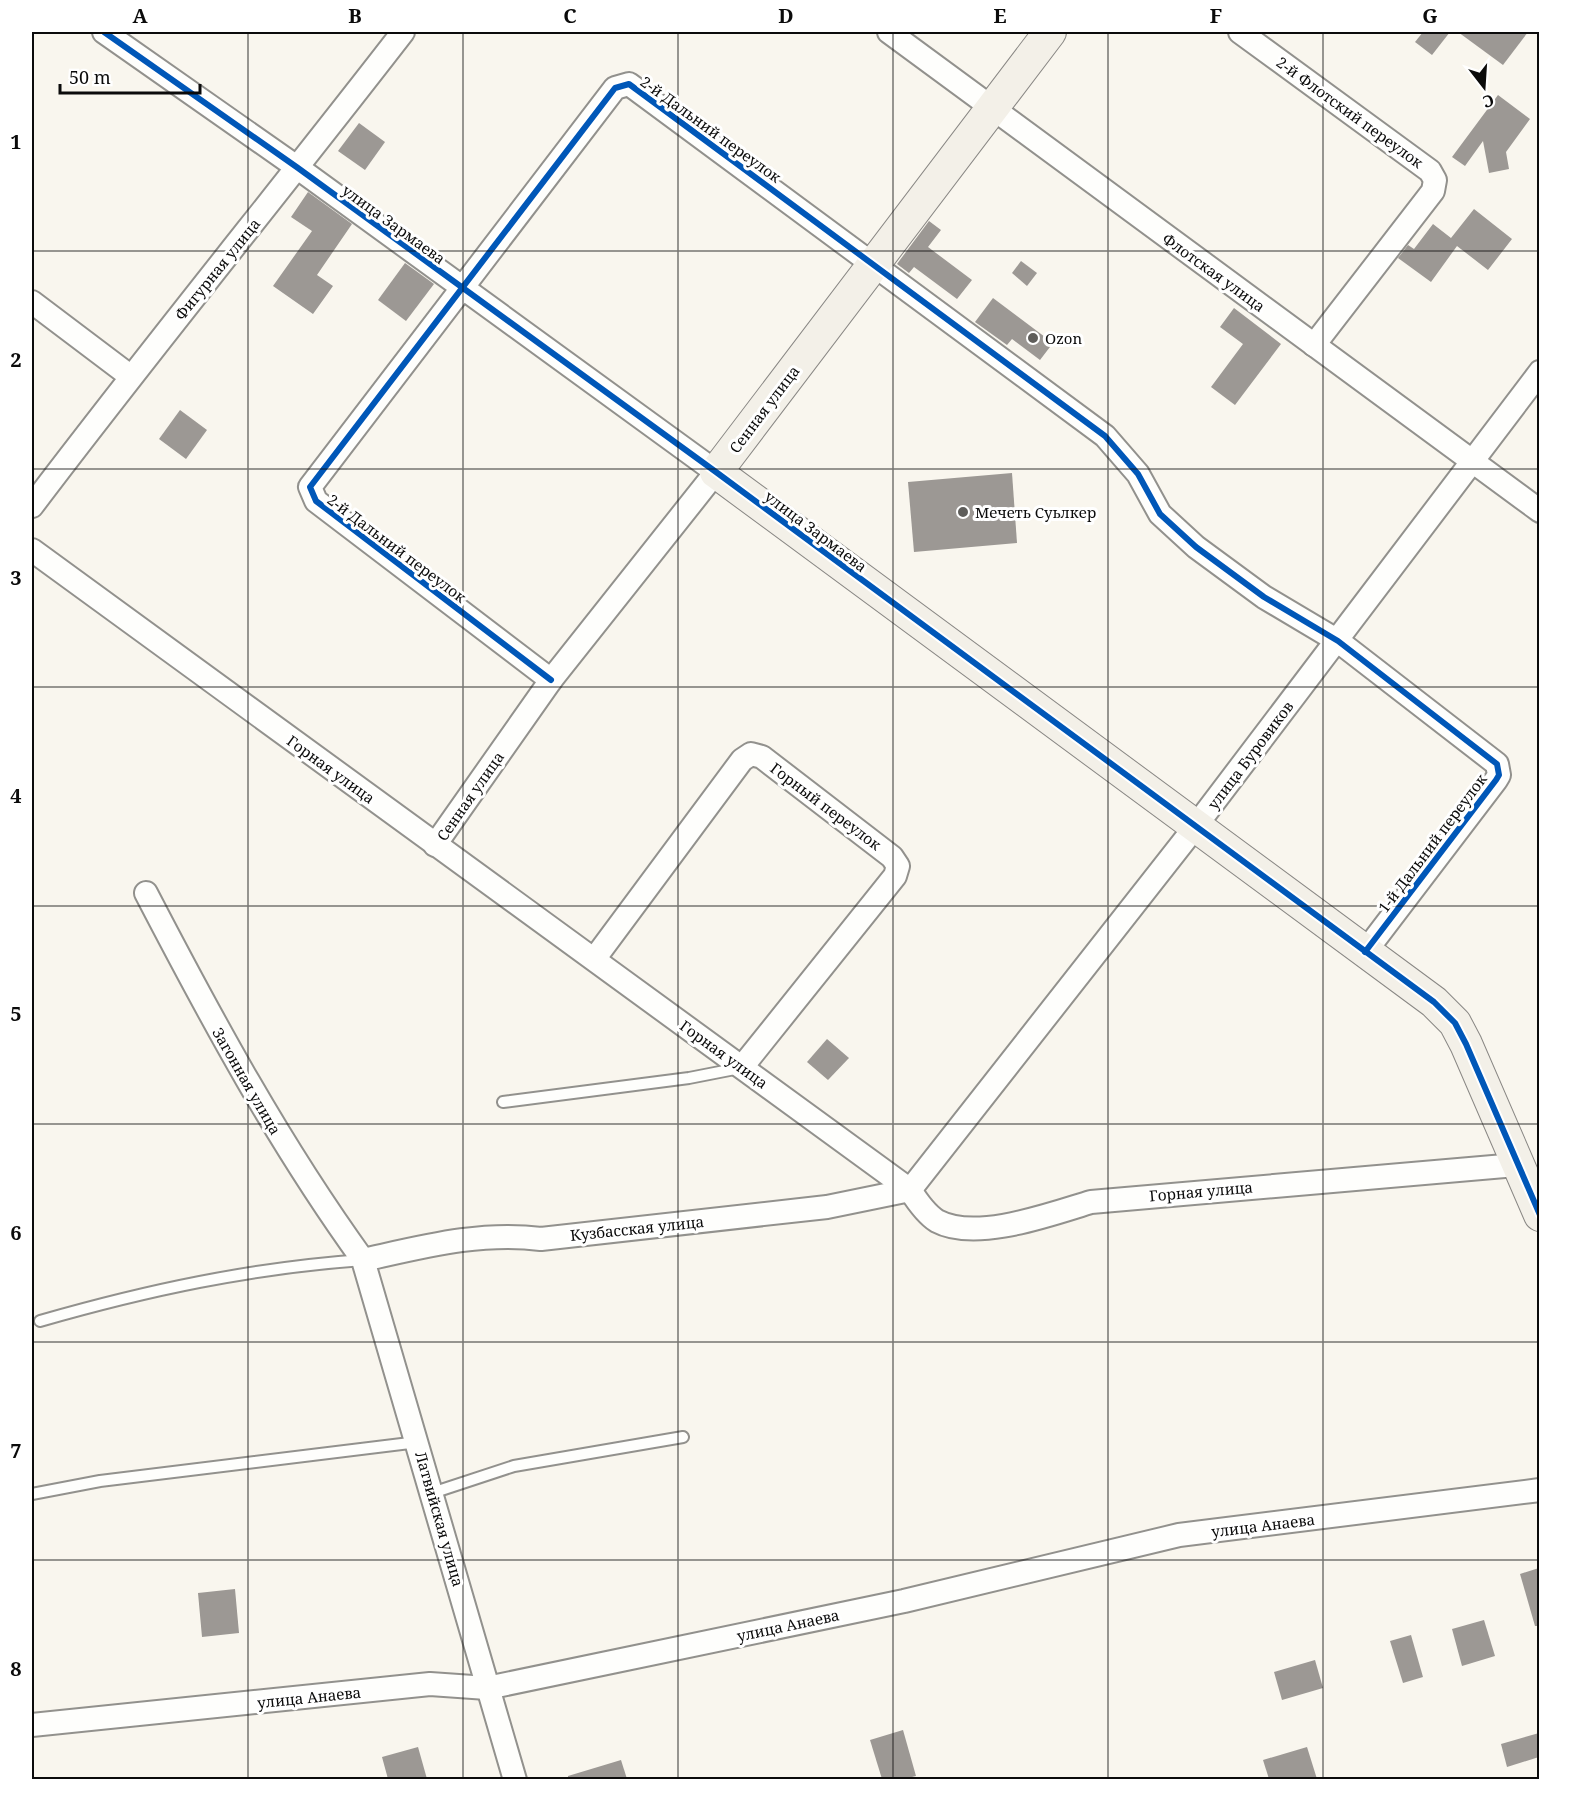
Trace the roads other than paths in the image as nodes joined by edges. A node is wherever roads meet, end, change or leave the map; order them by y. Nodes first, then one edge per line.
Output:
1 (105, 32) edge
2 (403, 32) edge
3 (889, 32) edge
4 (1050, 32) edge
5 (1239, 32) edge
6 (134, 40) edge
7 (992, 110) junction
8 (298, 168) junction
9 (874, 265) junction
10 (462, 289) junction
11 (32, 302) edge
12 (1314, 345) junction
13 (1539, 372) edge
14 (130, 376) junction
15 (1472, 462) junction
16 (716, 472) junction
17 (32, 506) edge
18 (1539, 511) edge
19 (32, 550) edge
20 (1338, 641) junction
21 (551, 680) junction
22 (1195, 828) junction
23 (435, 845) junction
24 (146, 893) dead end
25 (1365, 952) junction
26 (595, 958) junction
27 (742, 1067) junction
28 (503, 1102) dead end
29 (1516, 1165) junction
30 (910, 1190) junction
31 (1539, 1215) edge
32 (363, 1260) junction
33 (40, 1321) dead end
34 (683, 1437) dead end
35 (418, 1442) junction
36 (1539, 1490) edge
37 (432, 1493) junction
38 (32, 1494) edge
39 (487, 1688) junction
40 (32, 1725) edge
41 (515, 1779) edge

1 - 6 street, улица Зармаева
2 - 8 street, Фигурная улица
3 - 7 street, Флотская улица
4 - 7 street, Сенная улица
5 - 12 street, 2-й Флотский переулок
6 - 8 street, улица Зармаева
7 - 9 street, Сенная улица
7 - 12 street, Флотская улица
8 - 10 street, улица Зармаева
8 - 14 street, Фигурная улица
9 - 10 street, 2-й Дальний переулок
9 - 16 street, Сенная улица
9 - 20 street, 2-й Дальний переулок
10 - 16 street, улица Зармаева
10 - 21 street, 2-й Дальний переулок
11 - 14 street
12 - 15 street, Флотская улица
13 - 15 street, улица Буровиков
14 - 17 street, Фигурная улица
15 - 18 street, Флотская улица
15 - 20 street, улица Буровиков
16 - 21 street, Сенная улица
16 - 22 street, улица Зармаева
19 - 23 street, Горная улица
20 - 22 street, улица Буровиков
20 - 25 street, 1-й Дальний переулок
21 - 23 street, Сенная улица
22 - 25 street, улица Зармаева
22 - 30 street, улица Буровиков
23 - 26 street, Горная улица
24 - 32 street, Загонная улица
25 - 29 street, улица Зармаева
26 - 27 street, Горная улица
26 - 27 street, Горный переулок
27 - 28 lane
27 - 30 street, Горная улица
29 - 30 street, Горная улица
29 - 31 street, улица Зармаева
30 - 32 street, Кузбасская улица
32 - 33 lane
32 - 35 street, Латвийская улица
34 - 37 lane
35 - 37 street, Латвийская улица
35 - 38 lane
36 - 39 street, улица Анаева
37 - 39 street, Латвийская улица
39 - 40 street, улица Анаева
39 - 41 street, Латвийская улица

